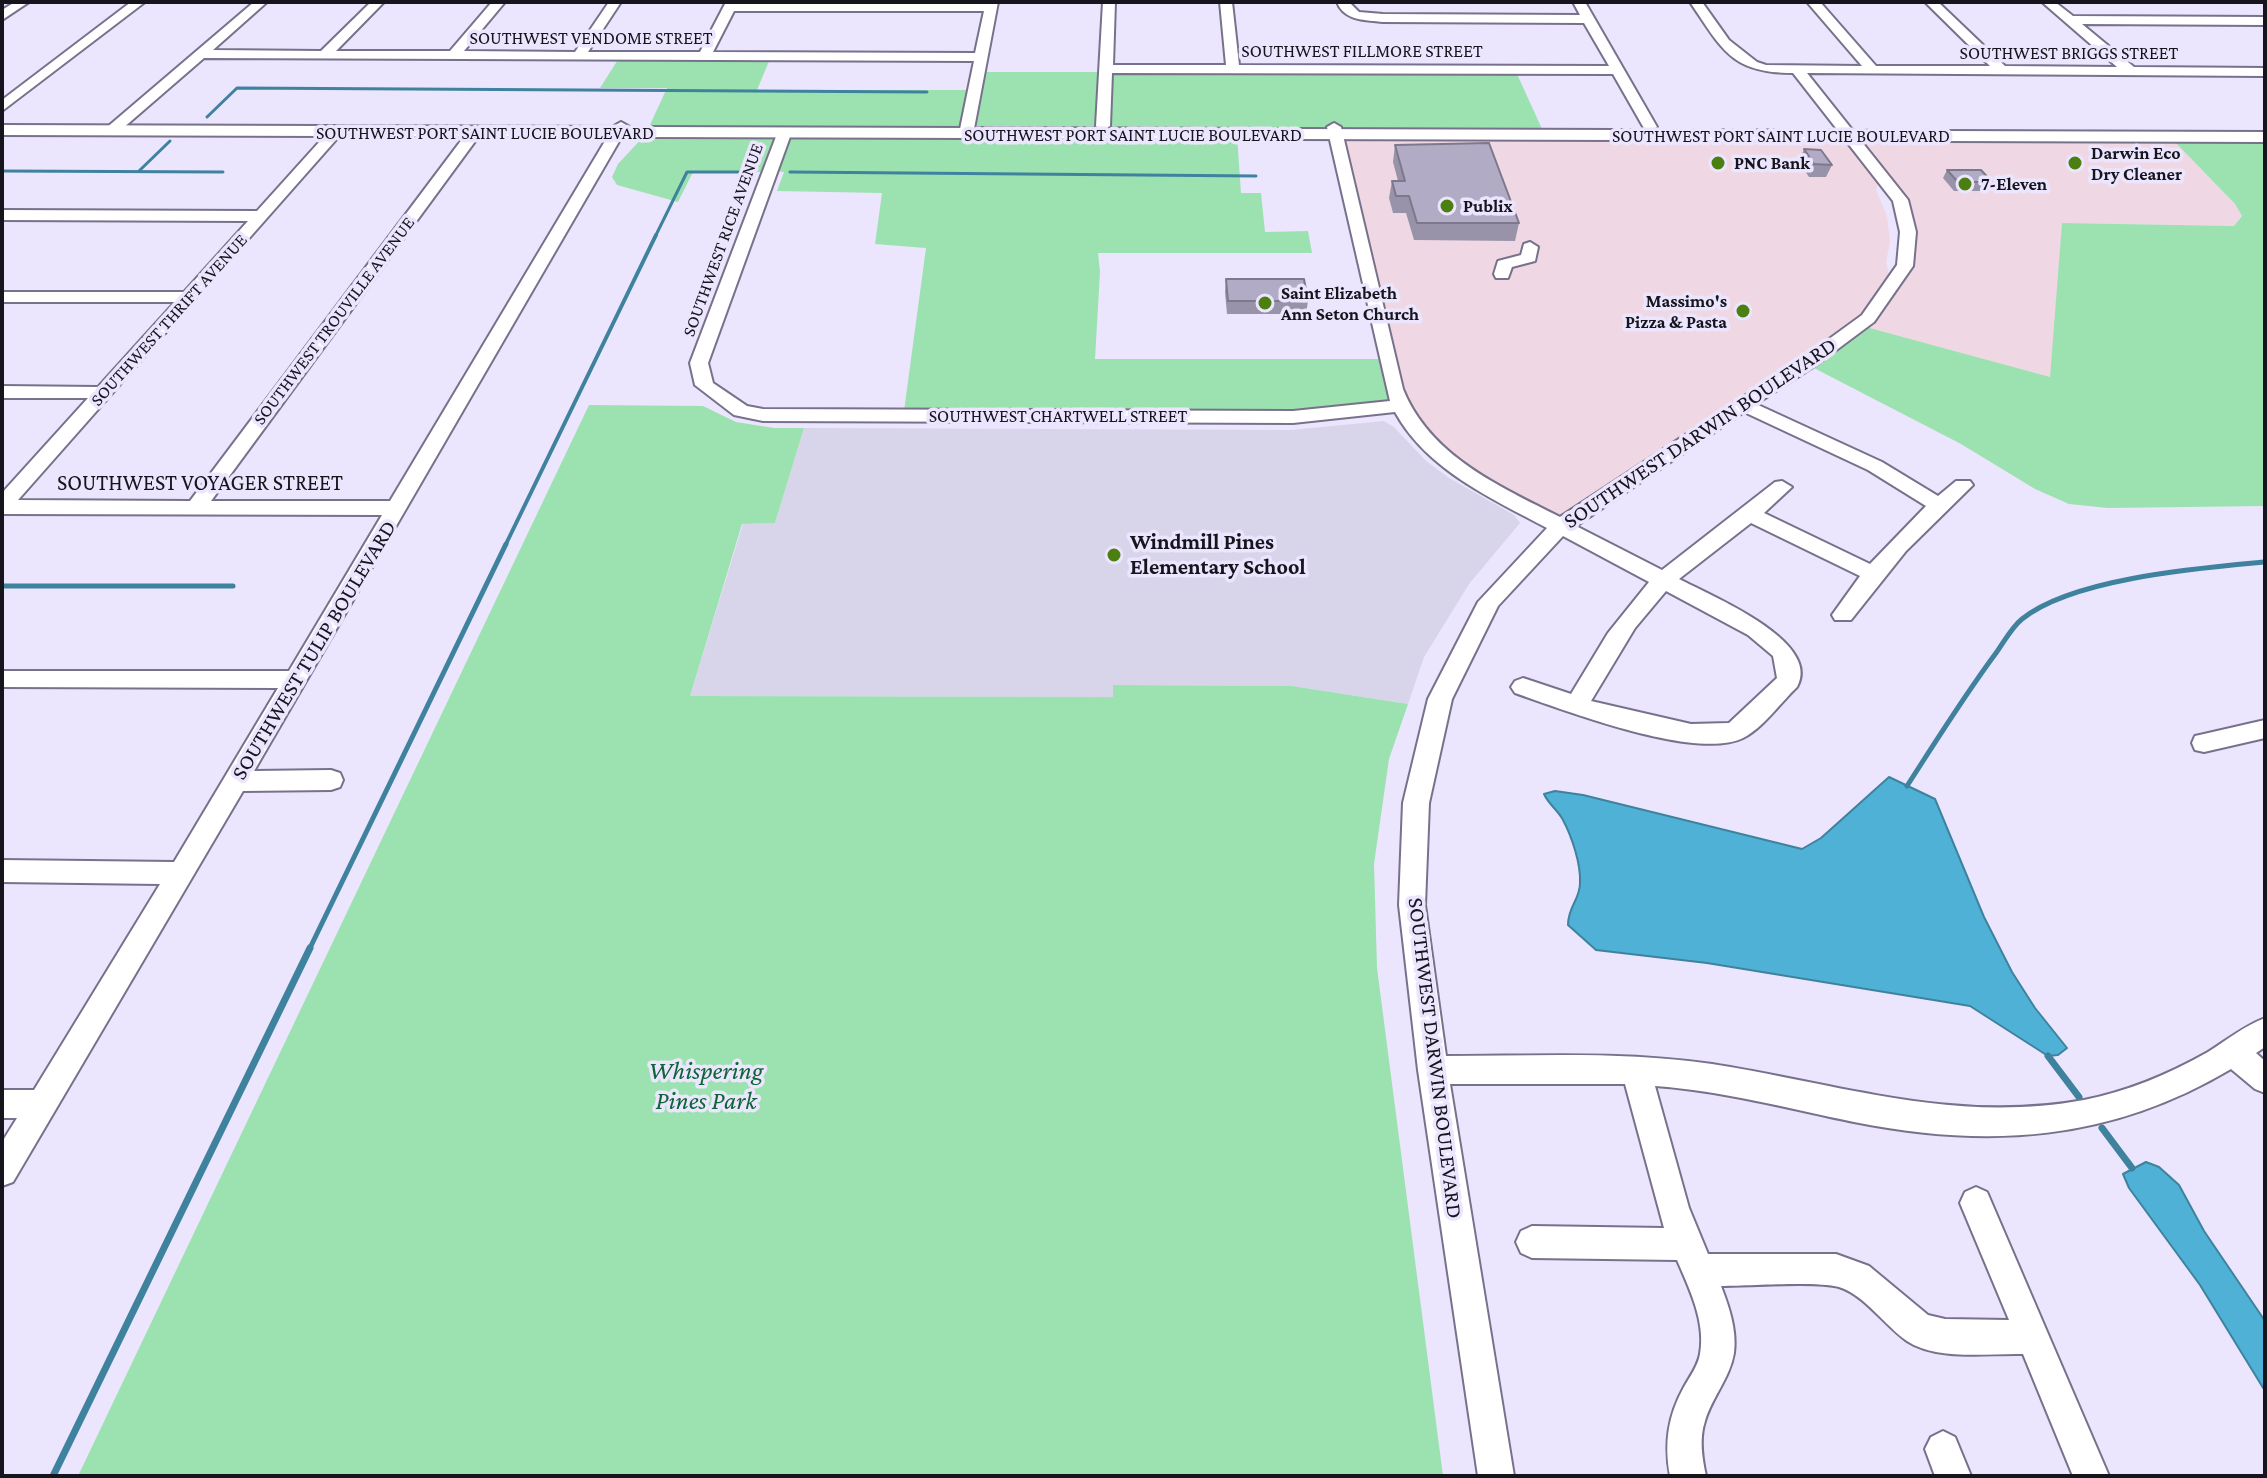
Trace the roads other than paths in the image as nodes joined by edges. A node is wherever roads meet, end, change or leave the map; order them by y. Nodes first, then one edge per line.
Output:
1 (23, 2) edge
2 (139, 2) edge
3 (261, 2) edge
4 (378, 2) edge
5 (499, 2) edge
6 (615, 2) edge
7 (1109, 2) edge
8 (1226, 2) edge
9 (1343, 2) edge
10 (1460, 2) edge
11 (1579, 2) edge
12 (1696, 2) edge
13 (1813, 2) edge
14 (1931, 2) edge
15 (2048, 2) edge
16 (731, 4) edge
17 (846, 5) edge
18 (991, 5) edge
19 (2, 16) edge
20 (1466, 19) junction
21 (1588, 19) junction
22 (2070, 20) junction
23 (2265, 21) edge
24 (202, 54) junction
25 (324, 55) junction
26 (454, 55) junction
27 (579, 56) junction
28 (704, 57) junction
29 (981, 57) junction
30 (1105, 69) junction
31 (1233, 69) junction
32 (1618, 70) junction
33 (2001, 70) junction
34 (1798, 71) junction
35 (1874, 71) junction
36 (2130, 71) junction
37 (2265, 72) edge
38 (2, 107) edge
39 (1103, 126) junction
40 (2, 127) edge
41 (1650, 127) junction
42 (114, 128) junction
43 (2161, 129) junction
44 (2265, 129) edge
45 (619, 130) junction
46 (967, 130) junction
47 (1335, 131) junction
48 (1847, 132) junction
49 (335, 133) junction
50 (474, 133) junction
51 (784, 134) junction
52 (1620, 136) junction
53 (2136, 137) junction
54 (2265, 137) edge
55 (2, 215) edge
56 (262, 216) junction
57 (1530, 247) dead end
58 (1502, 274) dead end
59 (2, 297) edge
60 (189, 297) junction
61 (2, 392) edge
62 (104, 393) junction
63 (720, 399) joint
64 (1744, 405) junction
65 (1399, 406) junction
66 (1963, 485) dead end
67 (1782, 487) dead end
68 (1939, 505) junction
69 (2, 506) edge
70 (195, 508) junction
71 (398, 508) junction
72 (1752, 515) junction
73 (1561, 526) junction
74 (1871, 573) junction
75 (1663, 581) junction
76 (1843, 615) dead end
77 (2, 679) edge
78 (296, 680) junction
79 (1523, 687) dead end
80 (1577, 705) junction
81 (2265, 729) edge
82 (2204, 743) dead end
83 (331, 780) dead end
84 (236, 781) junction
85 (2, 871) edge
86 (182, 873) junction
87 (2265, 1031) edge
88 (2233, 1053) junction
89 (1433, 1070) junction
90 (1637, 1072) junction
91 (2265, 1079) edge
92 (2, 1104) edge
93 (42, 1104) junction
94 (2, 1171) edge
95 (1976, 1203) dead end
96 (1532, 1242) dead end
97 (1693, 1257) junction
98 (2033, 1337) junction
99 (1496, 1476) edge
100 (1688, 1476) edge
101 (2091, 1476) edge

1 - 19 street
2 - 38 street
3 - 24 street
4 - 25 street
5 - 26 street
6 - 27 street
7 - 30 street
8 - 31 street
9 - 20 street
10 - 20 street
11 - 21 street
12 - 34 street, SOUTHWEST BRIGGS STREET
13 - 35 street
14 - 33 street
15 - 22 street
16 - 17 street
16 - 28 street
17 - 18 street
18 - 29 street
20 - 21 street
21 - 32 street
22 - 23 street
22 - 36 street
24 - 25 street, SOUTHWEST VENDOME STREET
24 - 42 street
25 - 26 street, SOUTHWEST VENDOME STREET
26 - 27 street, SOUTHWEST VENDOME STREET
27 - 28 street, SOUTHWEST VENDOME STREET
28 - 29 street, SOUTHWEST VENDOME STREET
29 - 46 street
30 - 31 street, SOUTHWEST FILLMORE STREET
30 - 39 street
31 - 32 street, SOUTHWEST FILLMORE STREET
32 - 41 street
33 - 35 street, SOUTHWEST BRIGGS STREET
33 - 36 street, SOUTHWEST BRIGGS STREET
34 - 35 street, SOUTHWEST BRIGGS STREET
34 - 48 street, SOUTHWEST DARWIN BOULEVARD
36 - 37 street, SOUTHWEST BRIGGS STREET
39 - 46 main road, SOUTHWEST PORT SAINT LUCIE BOULEVARD
39 - 47 main road, SOUTHWEST PORT SAINT LUCIE BOULEVARD
40 - 42 main road, SOUTHWEST PORT SAINT LUCIE BOULEVARD
41 - 47 main road, SOUTHWEST PORT SAINT LUCIE BOULEVARD
41 - 48 main road, SOUTHWEST PORT SAINT LUCIE BOULEVARD
41 - 52 main road
42 - 45 main road, SOUTHWEST PORT SAINT LUCIE BOULEVARD
42 - 49 main road, SOUTHWEST PORT SAINT LUCIE BOULEVARD
43 - 44 main road, SOUTHWEST PORT SAINT LUCIE BOULEVARD
43 - 48 main road, SOUTHWEST PORT SAINT LUCIE BOULEVARD
43 - 53 main road
45 - 46 main road, SOUTHWEST PORT SAINT LUCIE BOULEVARD
45 - 50 main road, SOUTHWEST PORT SAINT LUCIE BOULEVARD
45 - 51 main road, SOUTHWEST PORT SAINT LUCIE BOULEVARD
45 - 71 street, SOUTHWEST TULIP BOULEVARD
46 - 47 main road, SOUTHWEST PORT SAINT LUCIE BOULEVARD
46 - 51 main road, SOUTHWEST PORT SAINT LUCIE BOULEVARD
47 - 52 main road, SOUTHWEST PORT SAINT LUCIE BOULEVARD
47 - 65 street
48 - 52 main road, SOUTHWEST PORT SAINT LUCIE BOULEVARD
48 - 53 main road, SOUTHWEST PORT SAINT LUCIE BOULEVARD
48 - 64 street, SOUTHWEST DARWIN BOULEVARD
49 - 50 main road, SOUTHWEST PORT SAINT LUCIE BOULEVARD
49 - 56 street, SOUTHWEST THRIFT AVENUE
50 - 70 street, SOUTHWEST TROUVILLE AVENUE
51 - 63 street, SOUTHWEST RICE AVENUE
53 - 54 main road, SOUTHWEST PORT SAINT LUCIE BOULEVARD
55 - 56 street
56 - 60 street, SOUTHWEST THRIFT AVENUE
57 - 58 street
59 - 60 street
60 - 62 street, SOUTHWEST THRIFT AVENUE
61 - 62 street
62 - 69 street, SOUTHWEST THRIFT AVENUE
63 - 65 street, SOUTHWEST CHARTWELL STREET
64 - 68 street
64 - 73 street, SOUTHWEST DARWIN BOULEVARD
65 - 73 street
66 - 68 street
67 - 72 street
68 - 74 street
69 - 70 street, SOUTHWEST VOYAGER STREET
70 - 71 street, SOUTHWEST VOYAGER STREET
71 - 78 street, SOUTHWEST TULIP BOULEVARD
72 - 74 street
72 - 75 street
73 - 75 street
73 - 89 street, SOUTHWEST DARWIN BOULEVARD
74 - 76 street
75 - 80 street
75 - 80 street
77 - 78 street
78 - 84 street, SOUTHWEST TULIP BOULEVARD
79 - 80 street
81 - 82 street
83 - 84 street
84 - 86 street, SOUTHWEST TULIP BOULEVARD
85 - 86 street
86 - 93 street, SOUTHWEST TULIP BOULEVARD
87 - 88 street
88 - 90 street
88 - 91 street
89 - 90 street
89 - 99 street, SOUTHWEST DARWIN BOULEVARD
90 - 97 street
92 - 93 street
93 - 94 street, SOUTHWEST TULIP BOULEVARD
95 - 98 street
96 - 97 street
97 - 98 street
97 - 100 street
98 - 101 street

